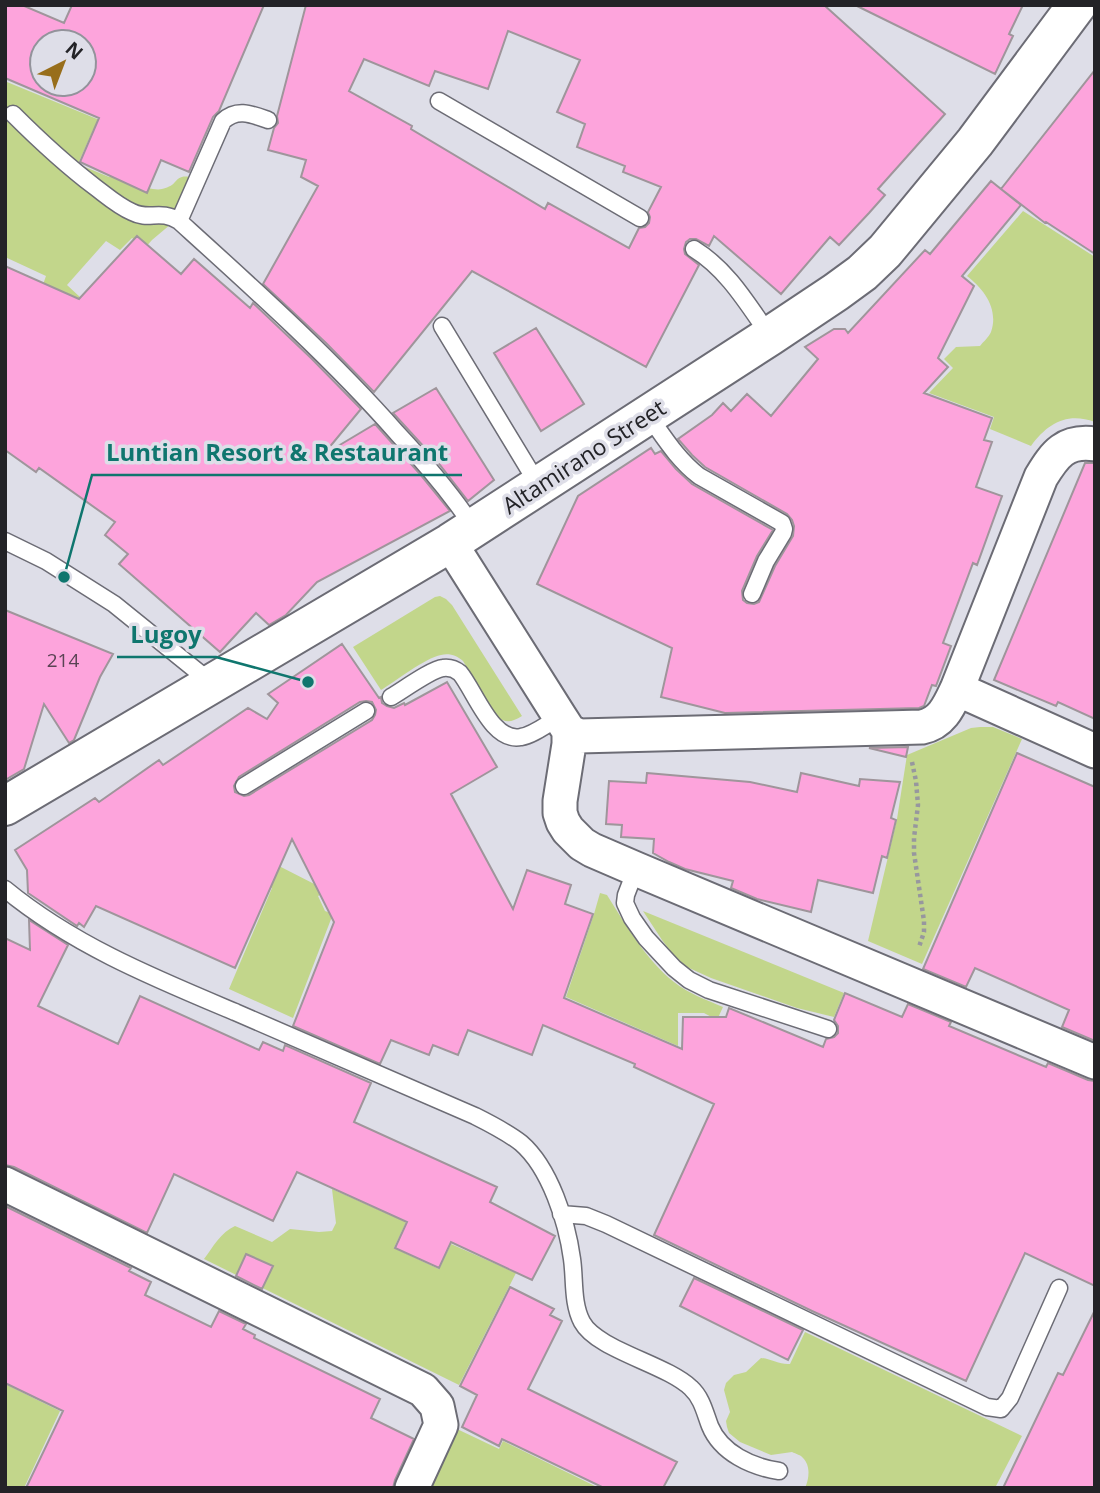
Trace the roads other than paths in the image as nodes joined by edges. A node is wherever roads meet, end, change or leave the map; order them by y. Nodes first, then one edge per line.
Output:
1 (1077, 5) edge
2 (439, 101) dead end
3 (13, 114) dead end
4 (268, 120) dead end
5 (640, 218) dead end
6 (179, 221) junction
7 (694, 249) dead end
8 (442, 326) dead end
9 (770, 336) junction
10 (648, 415) junction
11 (1095, 444) edge
12 (539, 486) junction
13 (462, 536) junction
14 (5, 541) edge
15 (752, 594) dead end
16 (213, 684) junction
17 (957, 689) junction
18 (391, 697) dead end
19 (366, 711) dead end
20 (564, 724) junction
21 (1095, 751) edge
22 (244, 786) dead end
23 (5, 806) edge
24 (636, 869) junction
25 (5, 889) edge
26 (828, 1029) dead end
27 (1095, 1062) edge
28 (5, 1184) edge
29 (561, 1214) junction
30 (1059, 1289) dead end
31 (779, 1471) dead end
32 (412, 1488) edge

1 - 9 main road, Altamirano Street
2 - 5 lane
3 - 6 lane
4 - 6 lane
6 - 13 lane
7 - 9 lane
8 - 12 lane
9 - 10 main road, Altamirano Street
10 - 12 main road, Altamirano Street
10 - 15 lane
11 - 17 street
12 - 13 main road, Altamirano Street
13 - 16 main road, Altamirano Street
13 - 20 street
14 - 16 lane
16 - 23 main road, Altamirano Street
17 - 20 street
17 - 21 street
18 - 20 lane
19 - 22 lane
20 - 24 street
24 - 26 lane
24 - 27 street
25 - 29 lane
28 - 32 street
29 - 30 lane
29 - 31 lane

